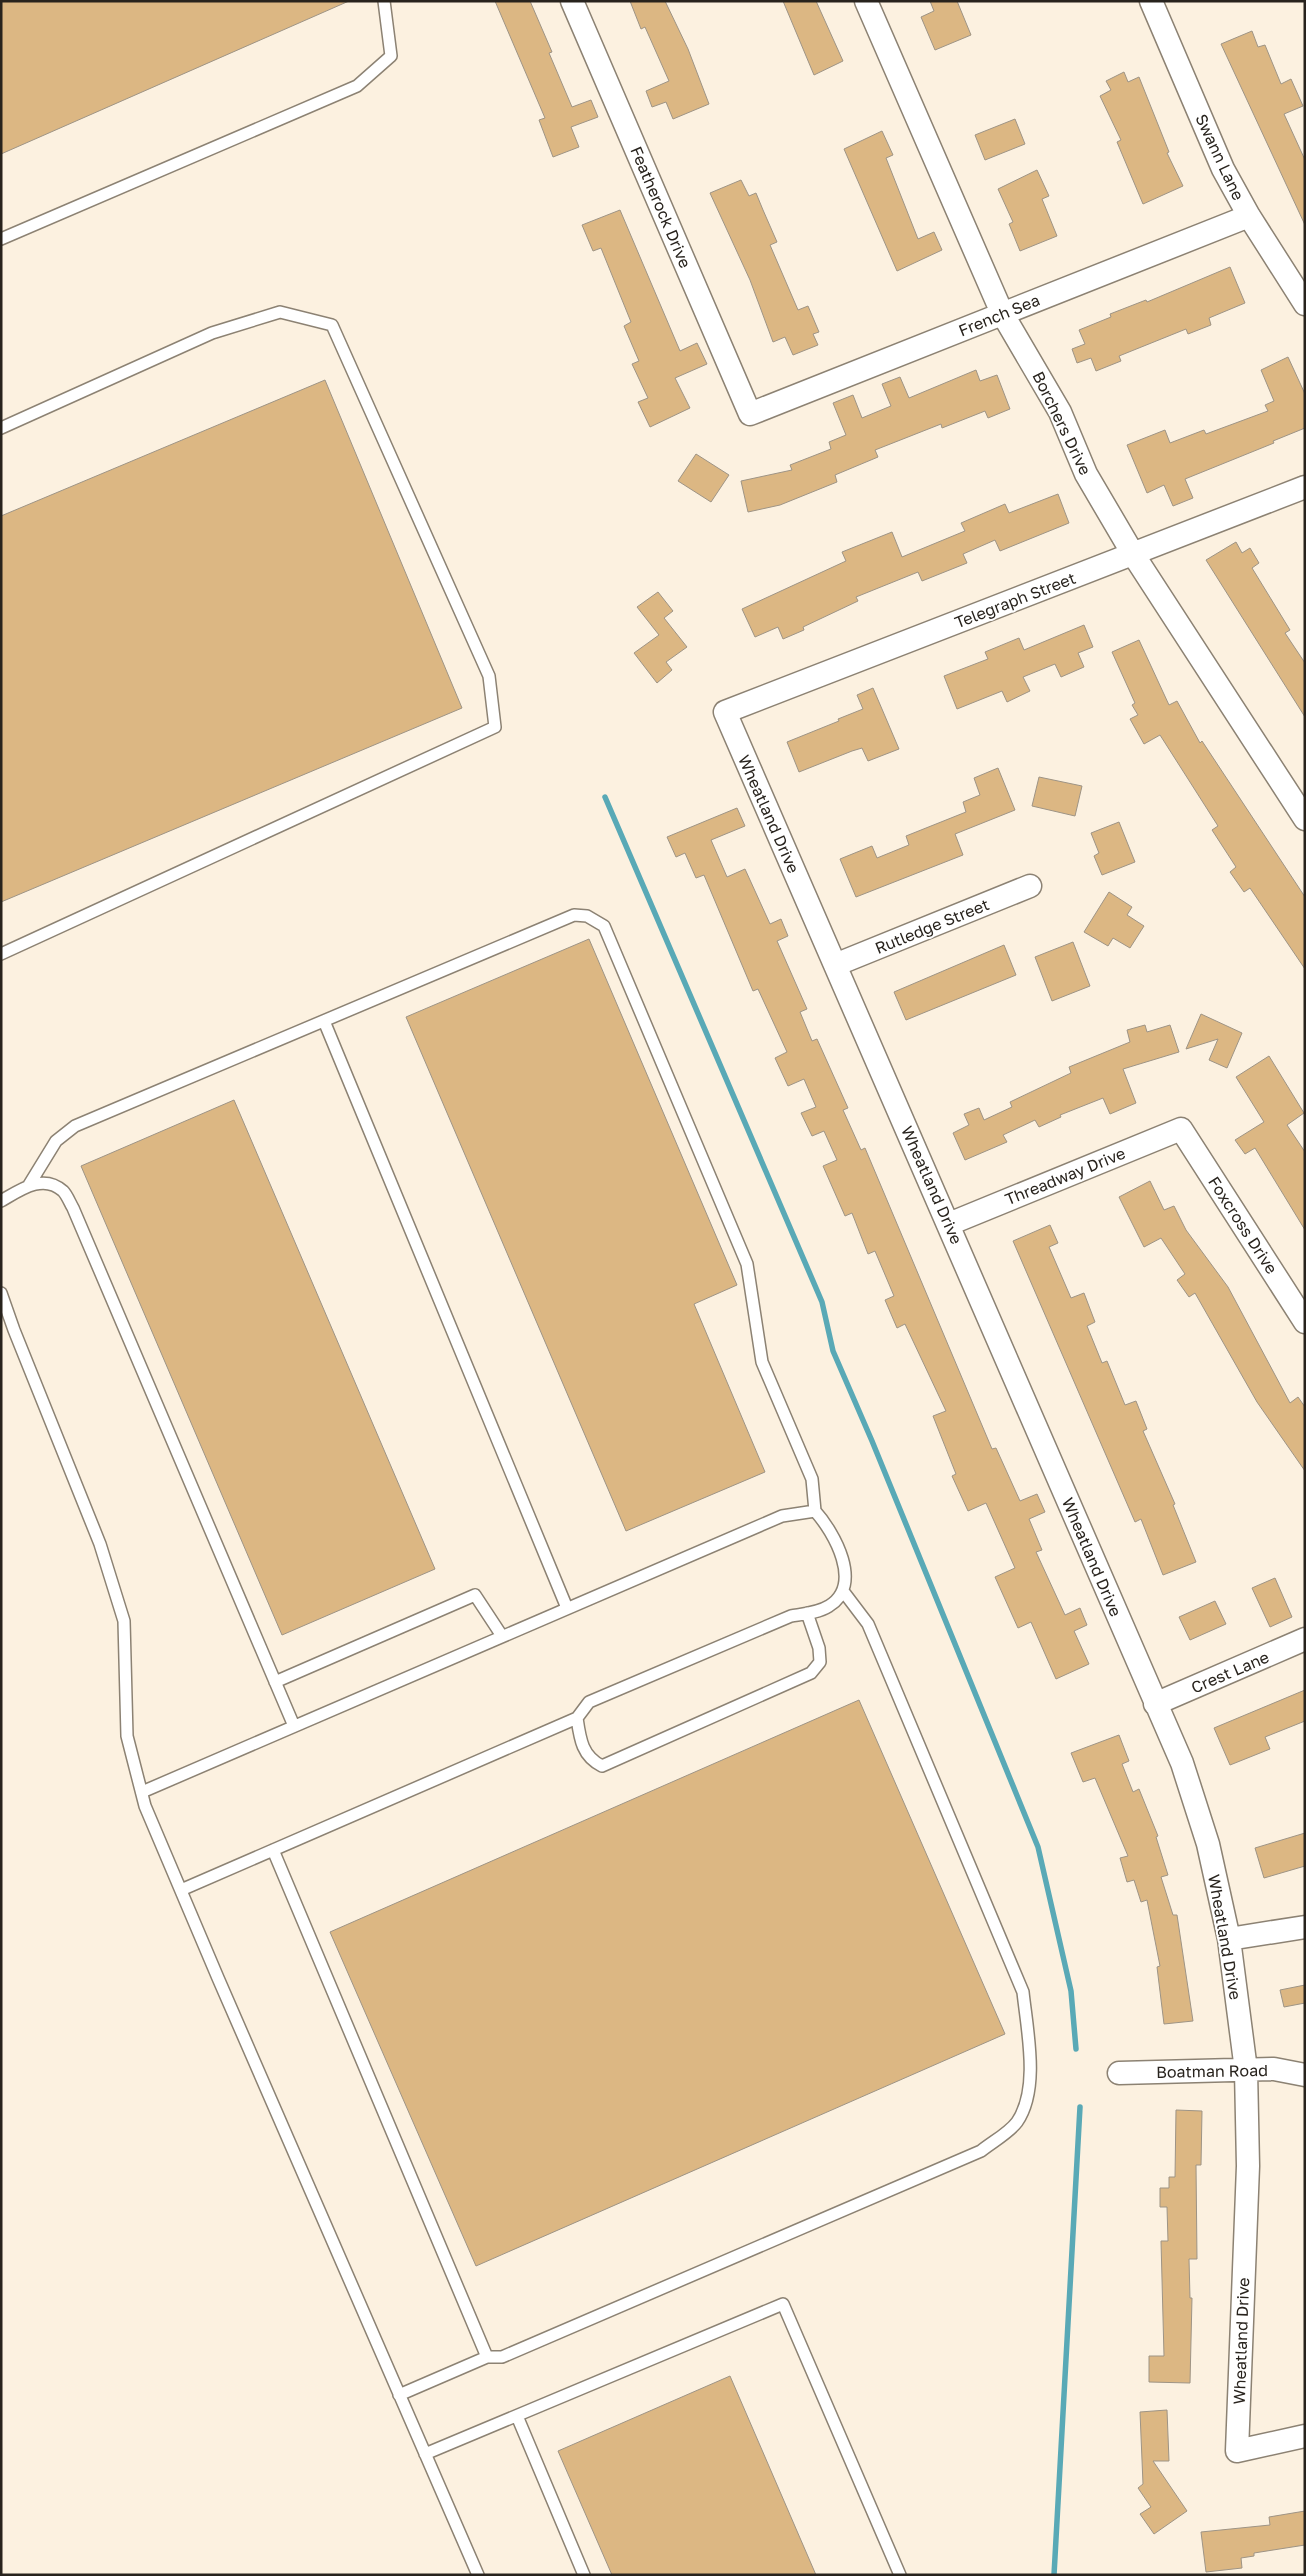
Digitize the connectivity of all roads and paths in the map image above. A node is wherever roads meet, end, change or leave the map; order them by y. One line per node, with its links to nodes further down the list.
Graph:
1 (384, 1): 6 (lane)
2 (572, 1): 9 (street, Featherock Drive)
3 (866, 1): 8 (street, Borchers Drive)
4 (1151, 1): 5 (street, Swann Lane)
5 (1248, 216): 7 (street, Swann Lane); 8 (street, French Sea)
6 (1, 239)
7 (1305, 304)
8 (1002, 313): 9 (street, French Sea); 12 (street, Borchers Drive)
9 (750, 414)
10 (1, 428): 16 (lane)
11 (1305, 487): 12 (street, Telegraph Street)
12 (1132, 554): 13 (street, Telegraph Street); 14 (street, Borchers Drive)
13 (725, 712): 17 (street, Wheatland Drive)
14 (1305, 820)
15 (1030, 886): 17 (street, Rutledge Street)
16 (1, 954)
17 (835, 965): 22 (street, Wheatland Drive)
18 (324, 1021): 20 (lane); 25 (lane); 27 (lane)
19 (1181, 1129): 22 (street, Threadway Drive); 24 (street, Foxcross Drive)
20 (29, 1185): 21 (lane); 31 (lane)
21 (1, 1201)
22 (949, 1224): 32 (street, Wheatland Drive)
23 (1, 1292): 35 (lane)
24 (1305, 1322)
25 (815, 1510): 26 (lane); 27 (lane)
26 (843, 1591): 28 (lane); 43 (lane)
27 (567, 1608): 29 (lane)
28 (807, 1613): 33 (lane); 33 (lane)
29 (502, 1636): 31 (lane); 34 (lane)
30 (1305, 1639): 32 (street, Crest Lane)
31 (275, 1682): 34 (lane)
32 (1155, 1704): 39 (street, Wheatland Drive)
33 (577, 1718): 36 (lane)
34 (294, 1726): 35 (lane)
35 (142, 1792): 37 (lane)
36 (273, 1850): 37 (lane); 43 (lane)
37 (181, 1890): 44 (lane)
38 (1305, 1927): 39 (street)
39 (1228, 1939): 40 (street, Wheatland Drive)
40 (1246, 2070): 41 (street, Boatman Road); 42 (street, Boatman Road); 46 (street, Wheatland Drive)
41 (1119, 2073)
42 (1305, 2075)
43 (487, 2358): 44 (lane)
44 (399, 2395): 47 (lane)
45 (517, 2416): 47 (lane); 49 (lane); 50 (lane)
46 (1305, 2436)
47 (425, 2454): 48 (lane)
48 (478, 2575)
49 (584, 2575)
50 (900, 2575)

